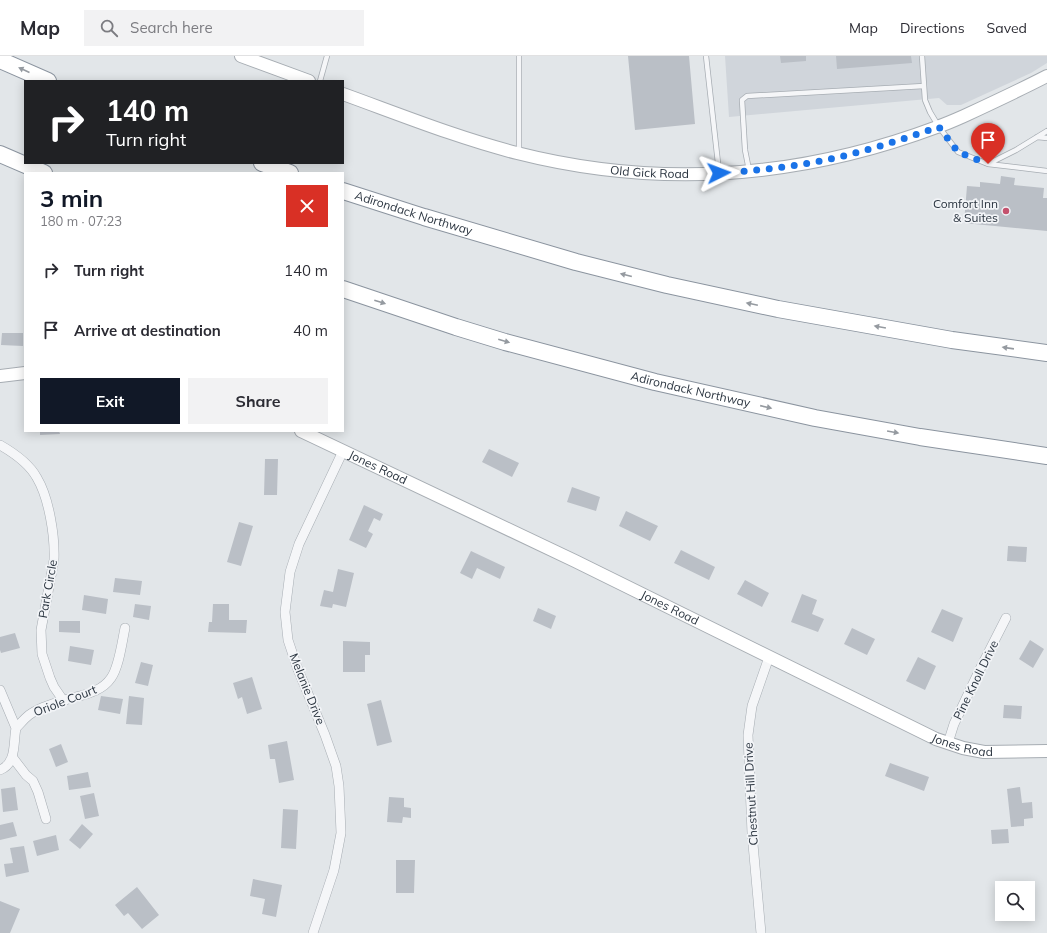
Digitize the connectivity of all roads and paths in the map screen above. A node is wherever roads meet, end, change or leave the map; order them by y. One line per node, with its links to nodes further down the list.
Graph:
1 (327, 56): 10 (lane)
2 (519, 56): 17 (lane)
3 (706, 56): 25 (lane)
4 (922, 56): 11 (lane)
5 (246, 57): 9 (street)
6 (0, 60): 8 (highway, one-way to 6)
7 (1047, 76): 13 (street, Old Gick Road)
8 (46, 80)
9 (306, 80)
10 (320, 80)
11 (924, 86): 13 (lane); 21 (lane)
12 (344, 94): 17 (street, Old Gick Road)
13 (939, 127): 20 (lane); 21 (street, Old Gick Road)
14 (1047, 131): 15 (lane)
15 (1037, 137): 16 (lane); 20 (lane)
16 (1047, 138)
17 (519, 153): 25 (street, Old Gick Road)
18 (0, 154): 23 (highway)
19 (265, 164): 24 (highway)
20 (988, 164): 22 (lane)
21 (749, 171): 25 (street, Old Gick Road)
22 (1047, 171)
23 (42, 172)
24 (287, 172)
25 (719, 173)
26 (344, 191): 28 (highway, Adirondack Northway, one-way to 26)
27 (344, 289): 34 (highway, Adirondack Northway, one-way to 34)
28 (1047, 353)
29 (24, 373): 30 (street)
30 (0, 376)
31 (303, 432): 33 (street, Jones Road)
32 (0, 445): 39 (street, Park Circle)
33 (342, 451): 37 (street, Jones Road); 46 (street, Melanie Drive)
34 (1047, 456)
35 (1006, 618): 41 (street, Pine Knoll Drive)
36 (124, 628): 39 (street, Oriole Court)
37 (769, 657): 41 (street, Jones Road); 47 (street, Chestnut Hill Drive)
38 (0, 690): 40 (street)
39 (63, 700): 40 (street, Oriole Court)
40 (16, 728): 43 (street)
41 (948, 743): 42 (street, Jones Road)
42 (1047, 751)
43 (13, 758): 44 (street); 45 (street)
44 (0, 770)
45 (46, 819)
46 (313, 933)
47 (761, 933)

